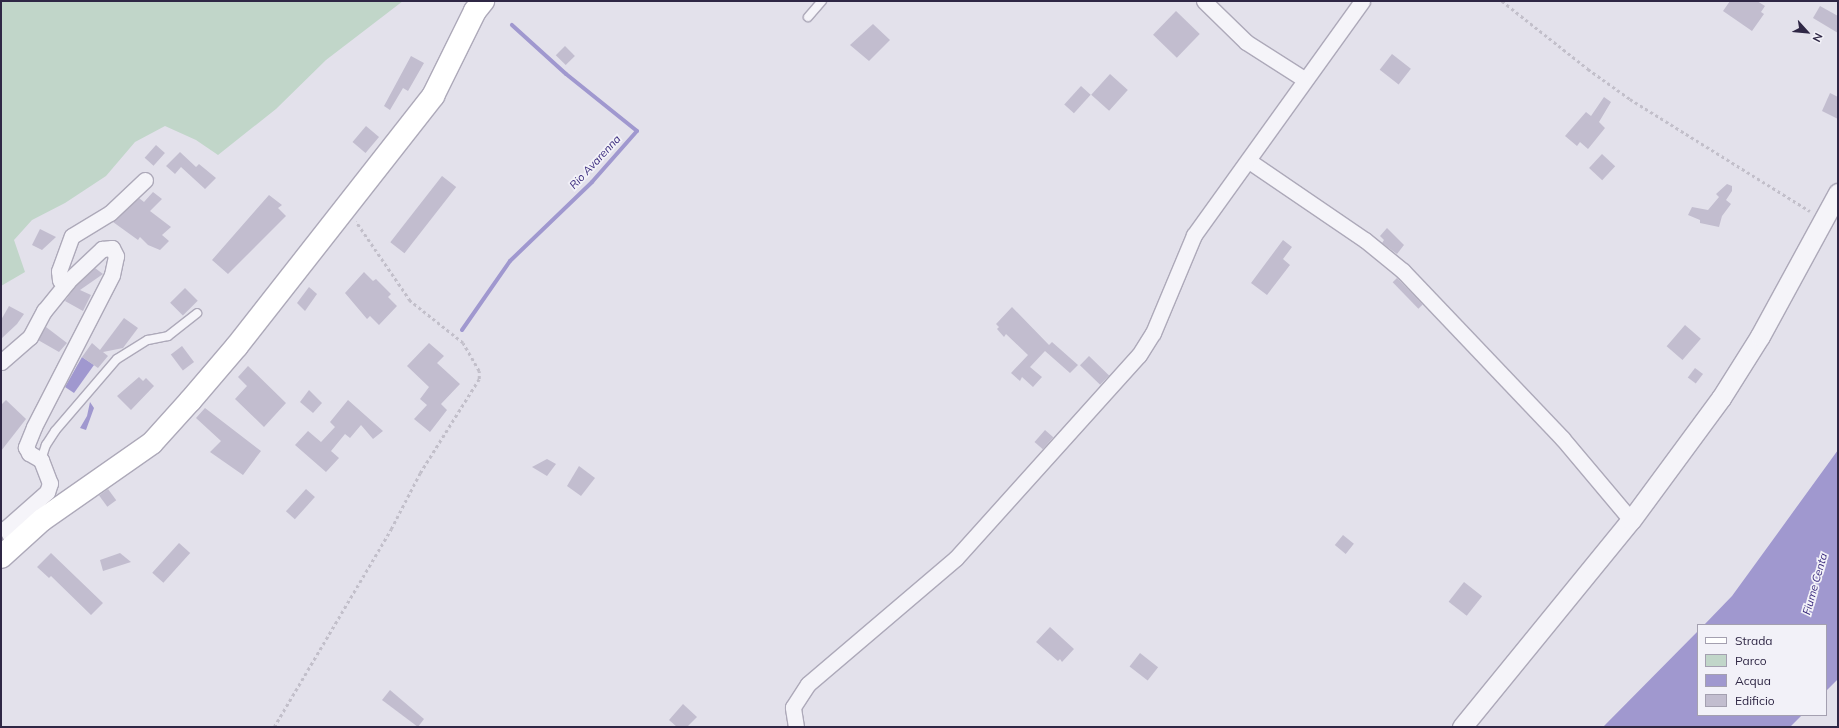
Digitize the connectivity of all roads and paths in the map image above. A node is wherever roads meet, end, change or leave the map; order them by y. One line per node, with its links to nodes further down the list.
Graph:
1 (483, 1): 11 (main road)
2 (822, 1): 6 (lane)
3 (1204, 1): 7 (street)
4 (1362, 1): 7 (street)
5 (1502, 1): 12 (path)
6 (808, 17)
7 (1304, 79): 8 (street)
8 (1249, 161): 17 (street); 20 (street)
9 (144, 180): 13 (street)
10 (1838, 193): 12 (street)
11 (346, 207): 18 (main road); 19 (path)
12 (1822, 218): 17 (street)
13 (68, 281): 15 (street); 16 (street)
14 (197, 313): 16 (lane)
15 (1, 362)
16 (41, 460): 18 (street)
17 (1631, 520): 21 (street)
18 (8, 550)
19 (274, 727)
20 (796, 727)
21 (1462, 727)

